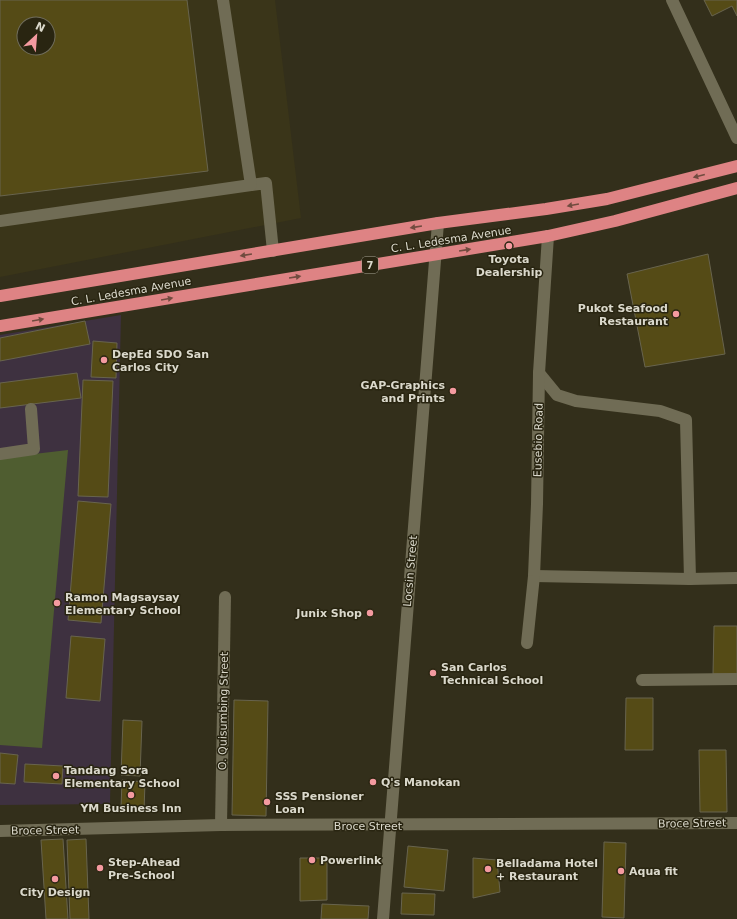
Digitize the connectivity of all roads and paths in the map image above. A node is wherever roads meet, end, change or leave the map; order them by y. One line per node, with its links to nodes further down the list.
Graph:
1 (223, 0): 5 (street)
2 (672, 0): 3 (street)
3 (737, 138)
4 (737, 166): 8 (highway, C. L. Ledesma Avenue, one-way to 8)
5 (252, 185): 7 (street); 10 (street)
6 (737, 188): 9 (highway, C. L. Ledesma Avenue / 7)
7 (0, 221)
8 (438, 223): 10 (highway, C. L. Ledesma Avenue, one-way to 10); 11 (street, Locsin Street)
9 (548, 236): 11 (highway, C. L. Ledesma Avenue / 7, one-way to 9); 14 (street, Eusebio Road)
10 (273, 251): 12 (highway, C. L. Ledesma Avenue, one-way to 12)
11 (436, 254): 13 (highway, C. L. Ledesma Avenue / 7, one-way to 11); 26 (street, Locsin Street)
12 (0, 296)
13 (0, 326)
14 (539, 373): 17 (street, Eusebio Road); 19 (street)
15 (31, 409): 16 (street)
16 (0, 454)
17 (534, 576): 19 (street); 21 (street, Eusebio Road)
18 (737, 578): 19 (street)
19 (690, 579)
20 (225, 597): 25 (street, O. Quisumbing Street)
21 (527, 643)
22 (737, 679): 23 (street)
23 (642, 680)
24 (737, 823): 26 (street, Broce Street)
25 (221, 825): 26 (street, Broce Street); 27 (street, Broce Street)
26 (390, 826): 28 (street, Locsin Street)
27 (0, 831)
28 (383, 919)

